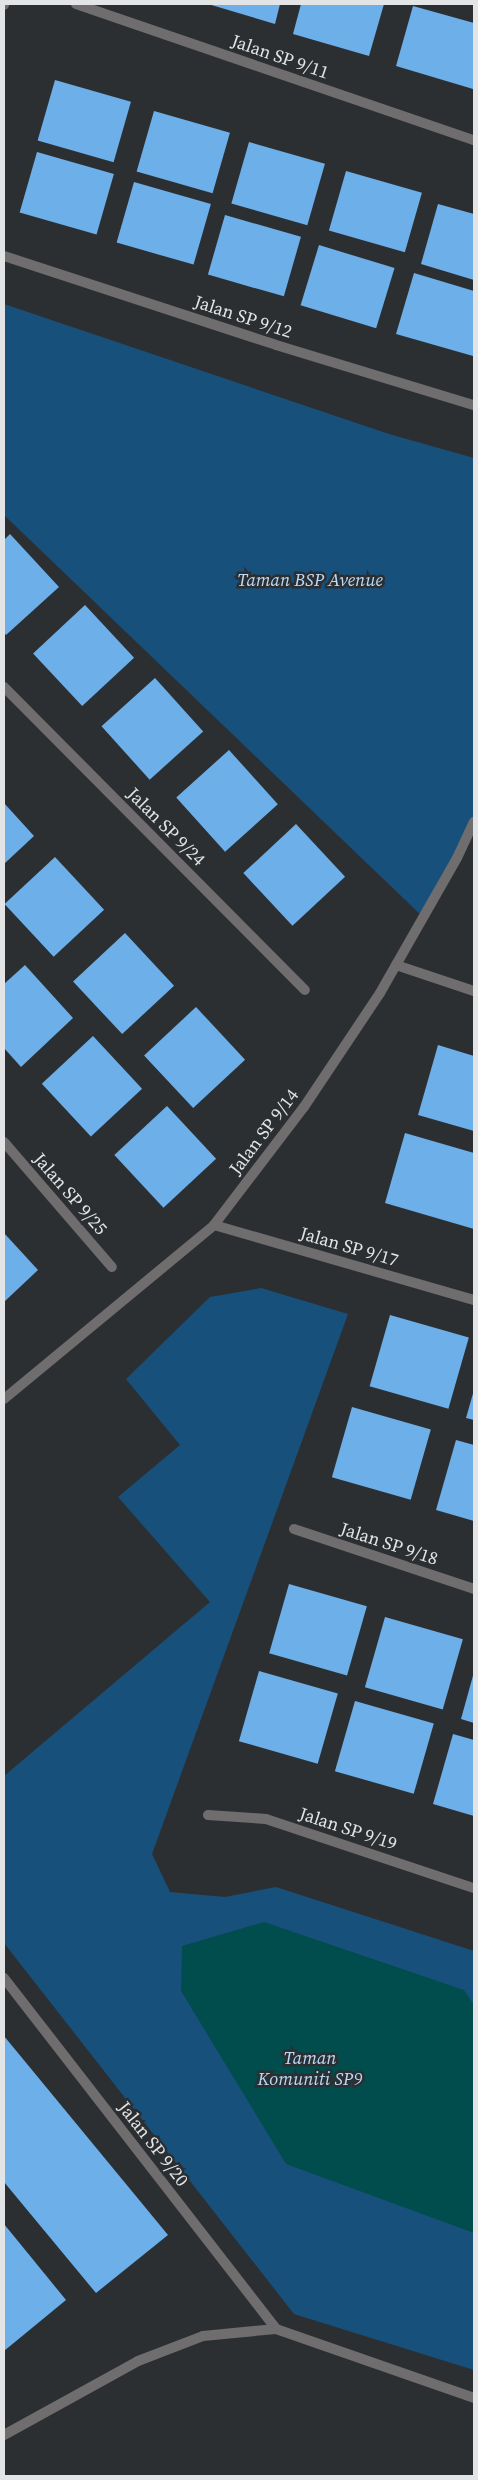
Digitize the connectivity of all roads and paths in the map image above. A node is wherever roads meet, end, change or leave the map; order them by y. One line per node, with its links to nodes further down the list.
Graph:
1 (76, 4): 2 (street, Jalan SP 9/11)
2 (474, 140)
3 (4, 256): 4 (street, Jalan SP 9/12)
4 (474, 405)
5 (4, 687): 8 (street, Jalan SP 9/24)
6 (474, 822): 7 (street, Jalan SP 9/14)
7 (396, 965): 9 (street); 11 (street, Jalan SP 9/14)
8 (305, 990)
9 (474, 991)
10 (4, 1142): 12 (street, Jalan SP 9/25)
11 (214, 1225): 13 (street, Jalan SP 9/17); 14 (street, Jalan SP 9/14)
12 (112, 1267)
13 (474, 1300)
14 (4, 1399)
15 (294, 1529): 16 (street, Jalan SP 9/18)
16 (474, 1589)
17 (208, 1815): 18 (street, Jalan SP 9/19)
18 (474, 1888)
19 (4, 1978): 20 (street, Jalan SP 9/20)
20 (276, 2329): 21 (street); 22 (street)
21 (474, 2398)
22 (4, 2436)

